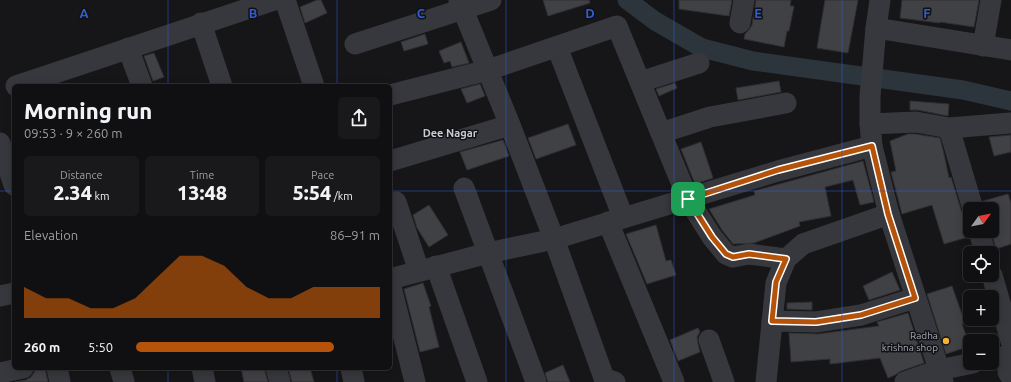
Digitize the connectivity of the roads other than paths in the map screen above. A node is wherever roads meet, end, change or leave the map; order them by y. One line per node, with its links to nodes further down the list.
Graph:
1 (274, 0): 9 (street)
2 (285, 0): 23 (street)
3 (491, 0): 7 (street)
4 (744, 0): 8 (street)
5 (880, 0): 10 (street)
6 (991, 0): 12 (street)
7 (461, 5): 11 (street); 17 (street)
8 (740, 23)
9 (201, 24): 14 (street); 22 (street)
10 (876, 28): 12 (street); 29 (street)
11 (355, 44)
12 (983, 46): 15 (street)
13 (557, 47): 17 (street); 19 (street); 42 (street)
14 (128, 48): 18 (street); 21 (street)
15 (1011, 50)
16 (699, 63): 19 (street)
17 (488, 70): 26 (street); 30 (street)
18 (60, 79): 20 (street)
19 (640, 82): 32 (street)
20 (28, 84)
21 (141, 84)
22 (221, 84)
23 (313, 84)
24 (12, 87): 25 (street)
25 (0, 92)
26 (392, 94)
27 (786, 104): 32 (street)
28 (1011, 123): 31 (street)
29 (870, 124): 31 (street); 34 (street)
30 (510, 125): 35 (street); 43 (street)
31 (949, 128): 40 (street)
32 (661, 133): 38 (street)
33 (0, 143): 36 (street)
34 (872, 146): 38 (street); 41 (street)
35 (392, 160)
36 (12, 179)
37 (464, 188): 44 (street)
38 (688, 199): 42 (street); 45 (street)
39 (396, 202): 46 (street)
40 (970, 202)
41 (888, 214): 45 (street); 52 (street)
42 (616, 220): 43 (street); 78 (street)
43 (554, 239): 44 (street); 77 (street)
44 (488, 253): 46 (street); 76 (street)
45 (786, 259): 53 (street)
46 (428, 269): 47 (street); 75 (street)
47 (392, 279)
48 (994, 282): 55 (street)
49 (392, 291): 74 (street)
50 (12, 293): 51 (street)
51 (0, 296)
52 (915, 298): 53 (street); 67 (street)
53 (772, 321): 80 (street)
54 (709, 340): 79 (street)
55 (1011, 341)
56 (1011, 355): 57 (street)
57 (999, 358)
58 (1011, 365): 68 (street)
59 (963, 367): 67 (street)
60 (14, 370): 66 (street)
61 (57, 370): 69 (street)
62 (121, 370): 70 (street)
63 (202, 370): 71 (street)
64 (277, 370): 72 (street)
65 (351, 370): 73 (street)
66 (0, 373)
67 (941, 376): 81 (street)
68 (1011, 377)
69 (60, 382)
70 (124, 382)
71 (205, 382)
72 (280, 382)
73 (354, 382)
74 (415, 382)
75 (477, 382)
76 (536, 382)
77 (615, 382)
78 (674, 382)
79 (724, 382)
80 (766, 382)
81 (905, 382)

